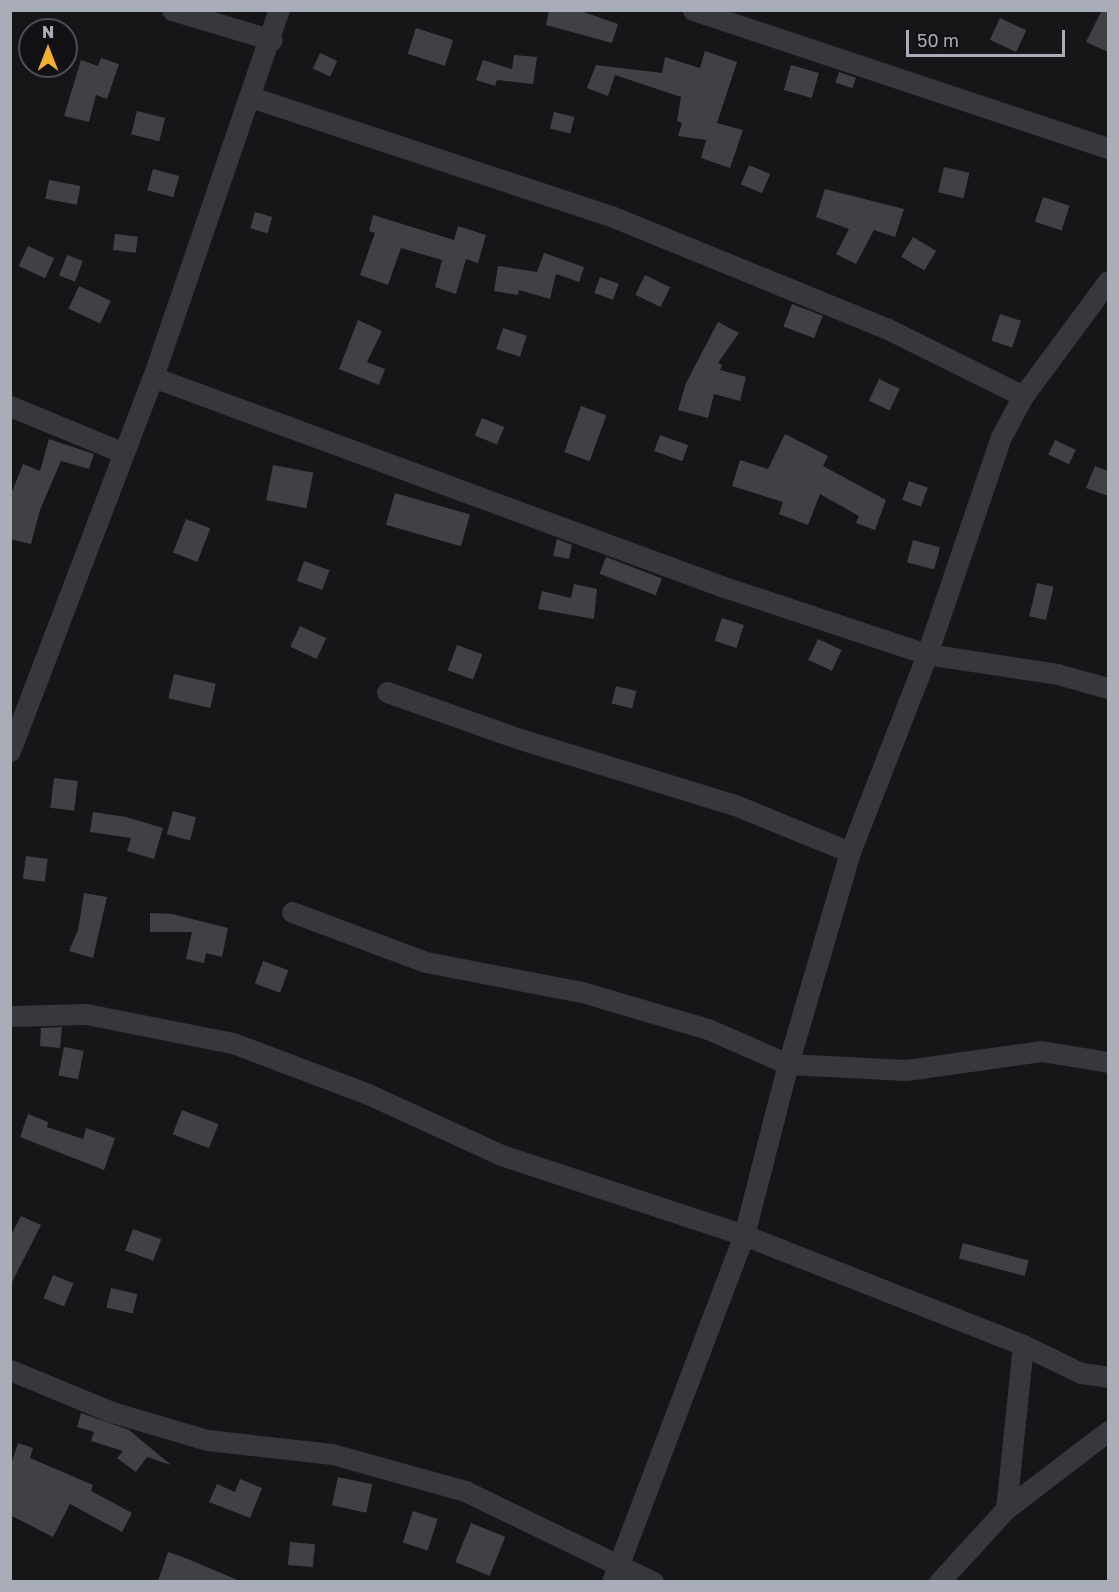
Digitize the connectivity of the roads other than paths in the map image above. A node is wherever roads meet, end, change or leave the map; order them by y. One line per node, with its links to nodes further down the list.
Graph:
1 (172, 10): 4 (street)
2 (279, 10): 4 (street)
3 (693, 10): 6 (street)
4 (272, 40): 5 (street)
5 (251, 98): 8 (street); 9 (street)
6 (1108, 148)
7 (1108, 281): 9 (street)
8 (153, 377): 11 (street); 12 (street)
9 (1023, 396): 12 (street)
10 (10, 406): 11 (street)
11 (124, 453): 15 (street)
12 (927, 654): 13 (street); 16 (street)
13 (1108, 688)
14 (387, 692): 16 (street)
15 (10, 751)
16 (850, 852): 20 (street)
17 (292, 912): 20 (street)
18 (10, 1016): 21 (street)
19 (1108, 1062): 20 (street)
20 (788, 1064): 21 (street)
21 (744, 1235): 22 (street); 27 (street)
22 (1023, 1345): 24 (street); 26 (street)
23 (10, 1370): 27 (street)
24 (1108, 1377)
25 (1108, 1431): 26 (street)
26 (1006, 1509): 29 (street)
27 (616, 1573): 28 (street)
28 (652, 1581)
29 (939, 1581)

